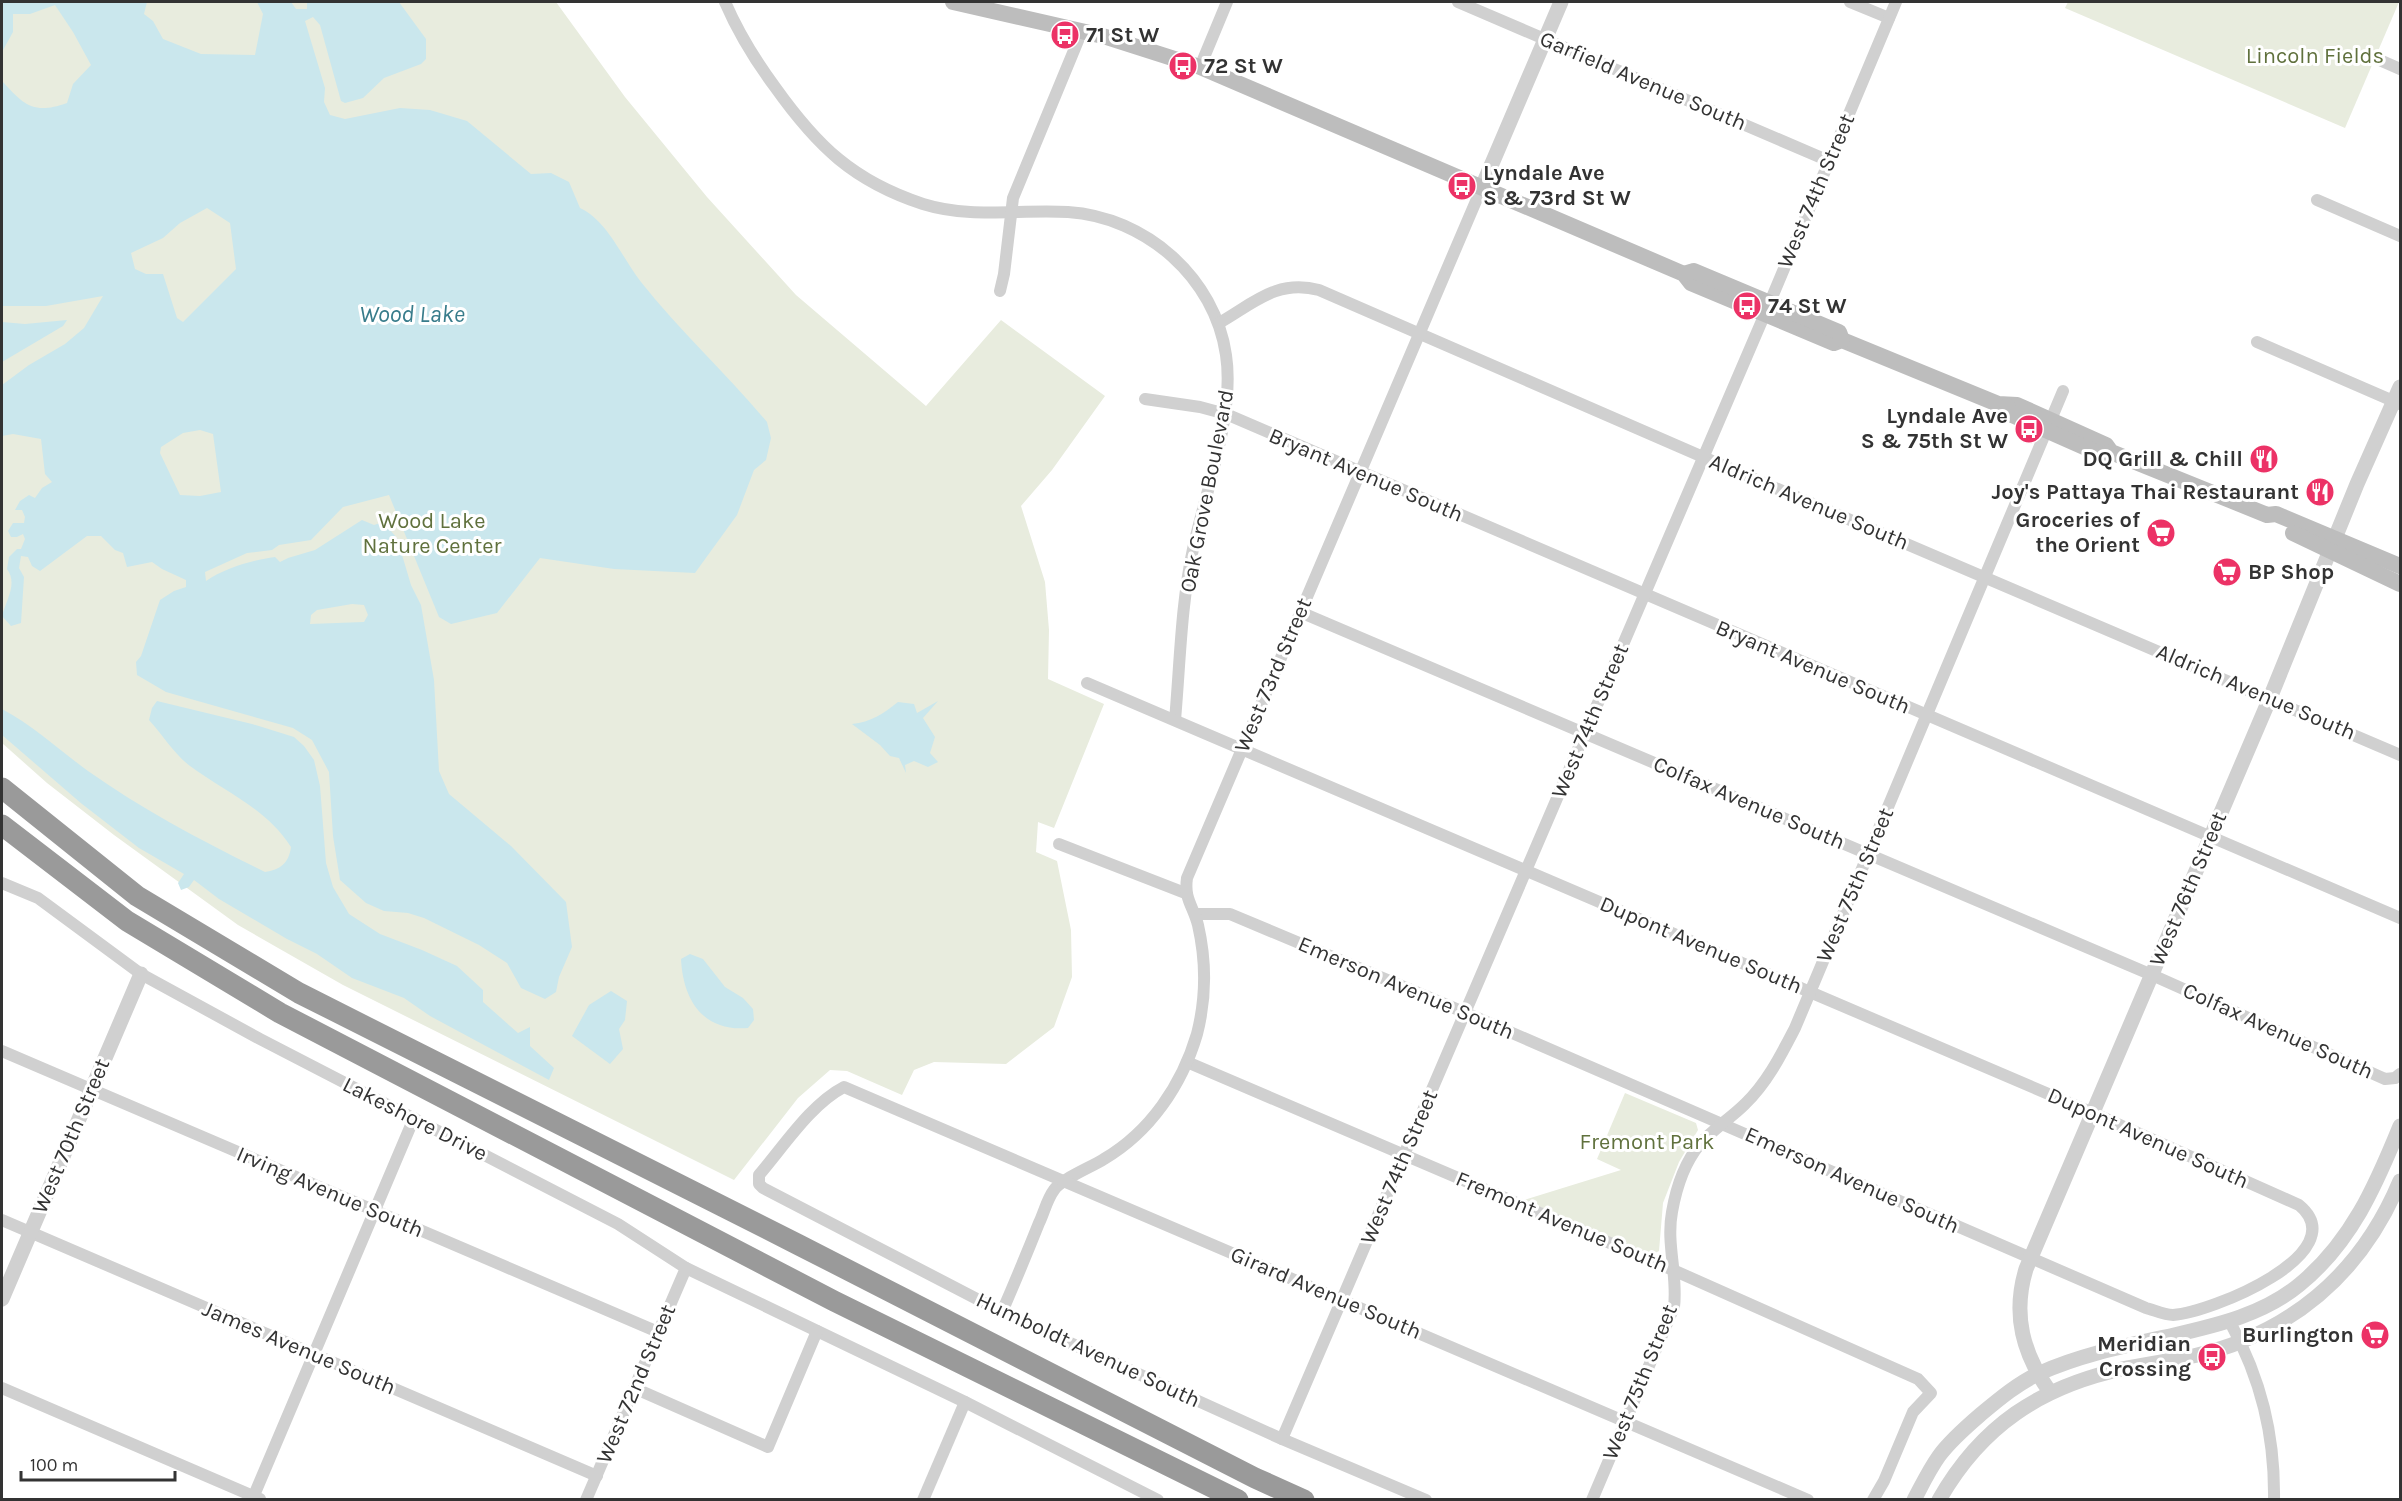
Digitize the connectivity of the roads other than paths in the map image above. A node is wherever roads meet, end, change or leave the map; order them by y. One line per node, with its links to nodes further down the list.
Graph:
1 (725, 2): 17 (street, Oak Grove Boulevard)
2 (953, 2): 9 (main road)
3 (1227, 2): 12 (street)
4 (1458, 2): 10 (street, Garfield Avenue South)
5 (1561, 2): 10 (street, West 73rd Street)
6 (1850, 2): 8 (street)
7 (1896, 2): 8 (street, West 74th Street)
8 (1889, 18): 14 (street, West 74th Street)
9 (1082, 31): 12 (main road); 17 (street)
10 (1545, 39): 14 (street, Garfield Avenue South); 15 (street, West 73rd Street)
11 (2375, 58): 13 (street)
12 (1200, 67): 15 (main road)
13 (2400, 69)
14 (1829, 161): 20 (street, West 74th Street)
15 (1482, 187): 20 (main road); 22 (street, West 73rd Street)
16 (2318, 200): 18 (street)
17 (1012, 213): 19 (street); 21 (street, Oak Grove Boulevard)
18 (2400, 236)
19 (1000, 291)
20 (1767, 308): 28 (main road); 29 (street, West 74th Street)
21 (1219, 323): 22 (street, Aldrich Avenue South); 27 (street, Oak Grove Boulevard)
22 (1419, 334): 29 (street, Aldrich Avenue South); 30 (street, West 73rd Street)
23 (2257, 342): 25 (street)
24 (2063, 391): 28 (street, West 75th Street)
25 (2398, 397): 31 (street, West 76th Street)
26 (1145, 399): 27 (street, Bryant Avenue South)
27 (1226, 414): 30 (street, Bryant Avenue South); 40 (street, Oak Grove Boulevard)
28 (2049, 425): 31 (main road); 33 (street, West 75th Street)
29 (1703, 457): 33 (street, Aldrich Avenue South); 35 (street, West 74th Street)
30 (1360, 472): 35 (street, Bryant Avenue South); 36 (street, West 73rd Street)
31 (2334, 544): 32 (main road); 34 (main road); 38 (street, West 76th Street)
32 (2400, 566)
33 (1985, 577): 38 (street, Aldrich Avenue South); 39 (street, West 75th Street)
34 (2400, 584)
35 (1644, 595): 39 (street, Bryant Avenue South); 41 (street, West 74th Street)
36 (1300, 612): 41 (street, Colfax Avenue South); 42 (street, West 73rd Street)
37 (1087, 683): 40 (street, Dupont Avenue South)
38 (2270, 698): 43 (street, Aldrich Avenue South); 46 (street, West 76th Street)
39 (1927, 715): 46 (street, Bryant Avenue South); 48 (street, West 75th Street)
40 (1175, 720): 42 (street, Dupont Avenue South)
41 (1585, 733): 48 (street, Colfax Avenue South); 49 (street, West 74th Street)
42 (1242, 749): 49 (street, Dupont Avenue South); 51 (street, West 73rd Street)
43 (2400, 755)
44 (2, 788): 98 (highway)
45 (2, 825): 97 (highway)
46 (2211, 836): 53 (street, Bryant Avenue South); 55 (street, West 76th Street)
47 (1059, 844): 51 (street)
48 (1868, 854): 55 (street, Colfax Avenue South); 56 (street, West 75th Street)
49 (1526, 870): 56 (street, Dupont Avenue South); 57 (street, West 74th Street)
50 (2, 883): 54 (street)
51 (1185, 893): 52 (street)
52 (1195, 914): 57 (street, Emerson Avenue South); 59 (street)
53 (2400, 918)
54 (141, 974): 61 (street, West 70th Street); 63 (street, Lakeshore Drive)
55 (2152, 975): 60 (street, Colfax Avenue South); 62 (street, West 76th Street)
56 (1810, 992): 62 (street, Dupont Avenue South); 64 (street, West 75th Street)
57 (1466, 1012): 64 (street, Emerson Avenue South); 66 (street, West 74th Street)
58 (2, 1051): 61 (street, Irving Avenue South)
59 (1187, 1062): 66 (street, Fremont Avenue South); 67 (street)
60 (2398, 1076)
61 (92, 1089): 70 (street, Irving Avenue South); 73 (street, West 70th Street)
62 (2093, 1113): 71 (street, Dupont Avenue South); 74 (street, West 76th Street)
63 (414, 1118): 70 (street); 75 (street, Lakeshore Drive)
64 (1723, 1123): 74 (street, Emerson Avenue South); 76 (street, West 75th Street)
65 (2400, 1126): 80 (street)
66 (1405, 1155): 76 (street, Fremont Avenue South); 78 (street, West 74th Street)
67 (1066, 1181): 69 (street, Girard Avenue South); 78 (street, Girard Avenue South); 79 (street)
68 (2400, 1181): 83 (street)
69 (759, 1184): 79 (street, Humboldt Avenue South)
70 (374, 1211): 82 (street, Irving Avenue South); 84 (street)
71 (2311, 1217): 74 (street, Emerson Avenue South)
72 (2, 1220): 73 (street, James Avenue South)
73 (30, 1232): 77 (street, West 70th Street); 84 (street, James Avenue South)
74 (2031, 1258): 85 (street, West 76th Street)
75 (686, 1268): 81 (street); 82 (street, West 72nd Street)
76 (1673, 1270): 90 (street, West 75th Street); 102 (street, Fremont Avenue South)
77 (2, 1299)
78 (1341, 1300): 90 (street, Girard Avenue South); 91 (street, West 74th Street)
79 (1002, 1312): 91 (street, Humboldt Avenue South)
80 (2230, 1322): 83 (street); 85 (street)
81 (817, 1331): 87 (street); 89 (street)
82 (658, 1332): 87 (street, West 72nd Street)
83 (2240, 1342): 88 (street); 105 (street)
84 (312, 1354): 92 (street, James Avenue South); 93 (street)
85 (2037, 1374): 88 (street, West 76th Street); 103 (street)
86 (2, 1388): 93 (street)
87 (634, 1388): 92 (street, West 72nd Street)
88 (2050, 1392): 104 (street)
89 (965, 1402): 95 (street); 96 (street)
90 (1624, 1421): 100 (street, West 75th Street); 101 (street, Girard Avenue South)
91 (1282, 1439): 99 (street, Humboldt Avenue South)
92 (597, 1476): 94 (street, West 72nd Street)
93 (256, 1498)
94 (586, 1500)
95 (923, 1500)
96 (1158, 1500)
97 (1238, 1500)
98 (1304, 1500)
99 (1426, 1500)
100 (1592, 1500)
101 (1808, 1500)
102 (1873, 1500)
103 (1914, 1500)
104 (1939, 1500)
105 (2274, 1500)

